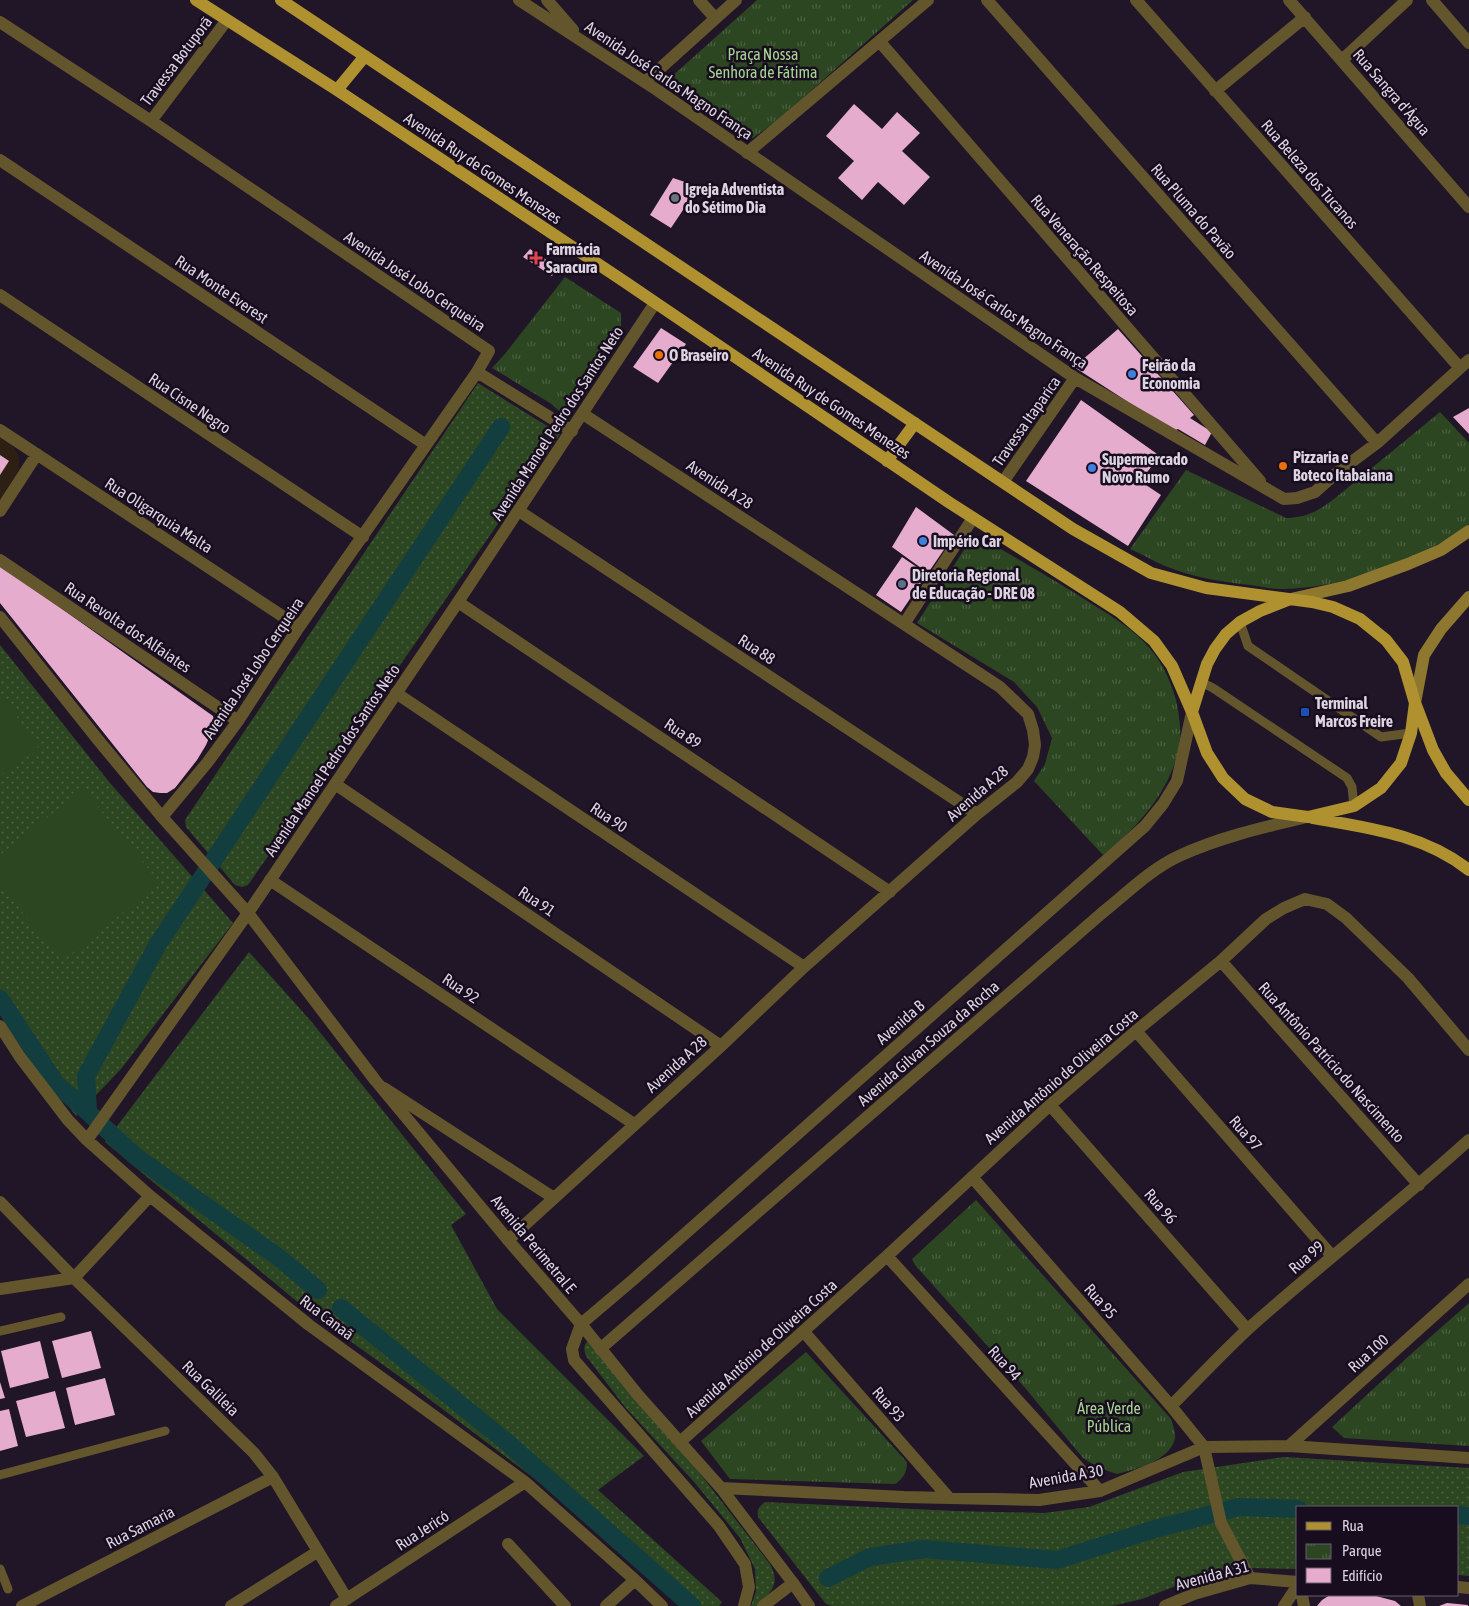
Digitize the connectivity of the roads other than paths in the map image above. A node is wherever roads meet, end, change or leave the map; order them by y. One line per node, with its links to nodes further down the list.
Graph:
1 (196, 0): 15 (main road, Avenida Ruy de Gomes Menezes)
2 (281, 0): 20 (main road, Avenida Ruy de Gomes Menezes)
3 (519, 0): 17 (street, Avenida José Carlos Magno França)
4 (547, 0): 17 (street)
5 (699, 0): 14 (street)
6 (736, 0): 14 (street)
7 (928, 0): 18 (street)
8 (987, 0): 38 (street, Rua Pluma do Pavão)
9 (1136, 0): 24 (street, Rua Beleza dos Tucanos)
10 (1289, 0): 13 (street, Rua Sangra d'Água)
11 (1407, 0): 21 (street)
12 (1432, 0): 19 (street)
13 (1305, 17): 21 (street, Rua Sangra d'Água); 24 (street)
14 (715, 18): 22 (street)
15 (227, 20): 23 (main road, Avenida Ruy de Gomes Menezes); 25 (street, Travessa Botuporã)
16 (0, 22): 25 (street, Avenida José Lobo Cerqueira)
17 (582, 41): 22 (street, Avenida José Carlos Magno França)
18 (880, 42): 26 (street); 43 (street, Rua Veneração Respeitosa)
19 (1469, 42)
20 (365, 56): 23 (main road); 35 (main road, Avenida Ruy de Gomes Menezes)
21 (1342, 60): 28 (street, Rua Sangra d'Água)
22 (644, 82): 26 (street, Avenida José Carlos Magno França)
23 (337, 90): 30 (main road, Avenida Ruy de Gomes Menezes)
24 (1215, 91): 31 (street, Rua Beleza dos Tucanos)
25 (150, 121): 32 (street, Avenida José Lobo Cerqueira)
26 (747, 153): 33 (street, Avenida José Carlos Magno França)
27 (0, 160): 39 (street, Rua Monte Everest)
28 (1469, 206)
29 (0, 295): 48 (street, Rua Cisne Negro)
30 (655, 302): 34 (street, Avenida Manoel Pedro dos Santos Neto); 41 (main road, Avenida Ruy de Gomes Menezes)
31 (1464, 364): 38 (street, Avenida José Carlos Magno França)
32 (477, 372): 37 (street); 39 (street, Avenida José Lobo Cerqueira)
33 (1075, 378): 42 (street, Travessa Itaparica); 43 (street, Avenida José Carlos Magno França)
34 (583, 414): 37 (street, Avenida Manoel Pedro dos Santos Neto); 55 (street, Avenida A 28)
35 (915, 423): 41 (main road); 42 (main road, Avenida Ruy de Gomes Menezes)
36 (0, 430): 40 (street, Rua Oligarquia Malta)
37 (572, 431): 45 (street, Avenida Manoel Pedro dos Santos Neto)
38 (1377, 443): 43 (street, Avenida José Carlos Magno França)
39 (426, 445): 48 (street, Avenida José Lobo Cerqueira)
40 (37, 454): 44 (street); 56 (street, Rua Oligarquia Malta)
41 (888, 461): 46 (main road, Avenida Ruy de Gomes Menezes)
42 (1003, 482): 51 (main road, Avenida Ruy de Gomes Menezes)
43 (1266, 489)
44 (0, 511)
45 (519, 511): 52 (street, Avenida Manoel Pedro dos Santos Neto); 66 (street, Rua 88)
46 (973, 518): 55 (street); 60 (main road, Avenida Ruy de Gomes Menezes)
47 (1469, 531): 51 (main road)
48 (363, 537): 56 (street, Avenida José Lobo Cerqueira)
49 (0, 560): 61 (street, Rua Revolta dos Alfaiates)
50 (1469, 597): 59 (main road)
51 (1288, 600): 54 (main road); 59 (main road, Avenida Ruy de Gomes Menezes)
52 (458, 602): 58 (street, Avenida Manoel Pedro dos Santos Neto); 71 (street, Rua 89)
53 (0, 617): 67 (street)
54 (1240, 622): 57 (main road); 62 (lane)
55 (904, 624): 66 (street, Avenida A 28)
56 (300, 627): 61 (street, Avenida José Lobo Cerqueira)
57 (1201, 682): 60 (main road); 65 (lane)
58 (396, 693): 63 (street, Avenida Manoel Pedro dos Santos Neto); 74 (street, Rua 90)
59 (1415, 703): 62 (main road); 64 (main road, Avenida Ruy de Gomes Menezes)
60 (1192, 712): 68 (main road, Avenida Ruy de Gomes Menezes); 96 (street, Avenida B)
61 (238, 721): 67 (street, Avenida José Lobo Cerqueira)
62 (1412, 733): 65 (main road)
63 (335, 784): 70 (street, Avenida Manoel Pedro dos Santos Neto); 77 (street, Rua 91)
64 (1469, 800)
65 (1354, 806): 68 (main road)
66 (977, 814): 71 (street, Avenida A 28)
67 (162, 817): 72 (street)
68 (1308, 817): 69 (main road, Avenida Ruy de Gomes Menezes); 100 (street, Avenida Gilvan Souza da Rocha)
69 (1469, 870)
70 (270, 880): 72 (street, Avenida Manoel Pedro dos Santos Neto); 81 (street, Rua 92)
71 (890, 892): 74 (street, Avenida A 28)
72 (248, 913): 79 (street, Avenida Perimetral E); 82 (street, Avenida Manoel Pedro dos Santos Neto)
73 (1221, 961): 76 (street, Avenida Antônio de Oliveira Costa); 78 (street, Avenida Antônio de Oliveira Costa); 85 (street, Rua Antônio Patrício do Nascimento)
74 (804, 967): 77 (street, Avenida A 28)
75 (0, 1026): 82 (street, Rua Canaã)
76 (1136, 1031): 80 (street, Avenida Antônio de Oliveira Costa); 91 (street, Rua 97)
77 (721, 1046): 81 (street, Avenida A 28)
78 (1469, 1050)
79 (381, 1086): 87 (street); 89 (street, Avenida Perimetral E)
80 (1050, 1105): 84 (street, Avenida Antônio de Oliveira Costa); 97 (street, Rua 96)
81 (634, 1124): 87 (street, Avenida A 28)
82 (90, 1135): 86 (street, Rua Canaã)
83 (1469, 1140): 85 (street, Rua 99)
84 (972, 1177): 90 (street, Avenida Antônio de Oliveira Costa); 101 (street, Rua 95)
85 (1419, 1185): 91 (street, Rua 99)
86 (150, 1196): 92 (street); 109 (street, Rua Canaã)
87 (554, 1198): 89 (street, Avenida A 28)
88 (0, 1202): 92 (street, Rua Galileia)
89 (508, 1240): 96 (street, Avenida Perimetral E)
90 (887, 1256): 99 (street, Avenida Antônio de Oliveira Costa); 111 (street, Rua 94)
91 (1332, 1256): 97 (street, Rua 99)
92 (74, 1278): 94 (street); 108 (street, Rua Galileia)
93 (1469, 1284): 104 (street, Rua 100)
94 (0, 1289)
95 (61, 1316): 98 (lane)
96 (581, 1324): 100 (street, Avenida Perimetral E); 128 (street)
97 (1248, 1329): 101 (street, Rua 99)
98 (0, 1330)
99 (804, 1332): 103 (street, Avenida Antônio de Oliveira Costa); 112 (street, Rua 93)
100 (600, 1349): 103 (street)
101 (1171, 1406): 105 (street, Rua 95)
102 (165, 1431): 107 (lane)
103 (680, 1442): 110 (street)
104 (1289, 1446): 105 (street, Avenida A 30); 106 (street, Avenida A 30)
105 (1204, 1447): 111 (street, Avenida A 30); 116 (street)
106 (1469, 1458)
107 (0, 1475)
108 (273, 1477): 114 (street, Rua Galileia); 123 (street, Rua Samaria)
109 (525, 1482): 117 (street, Rua Canaã); 122 (street, Rua Jericó)
110 (721, 1488): 112 (street, Avenida A 30); 118 (street)
111 (1100, 1491): 112 (street, Avenida A 30)
112 (950, 1498)
113 (508, 1544): 125 (street)
114 (317, 1552): 122 (street, Rua Galileia); 124 (street)
115 (0, 1569): 121 (lane)
116 (1250, 1578): 119 (street, Avenida A 31); 131 (street, Avenida A 31)
117 (635, 1580): 126 (street); 127 (street, Rua Canaã)
118 (793, 1583): 129 (street); 130 (street)
119 (1296, 1584)
120 (1296, 1587): 132 (street)
121 (8, 1589)
122 (341, 1603)
123 (22, 1606)
124 (232, 1606)
125 (565, 1606)
126 (606, 1606)
127 (662, 1606)
128 (744, 1606)
129 (763, 1606)
130 (810, 1606)
131 (1165, 1606)
132 (1284, 1606)

